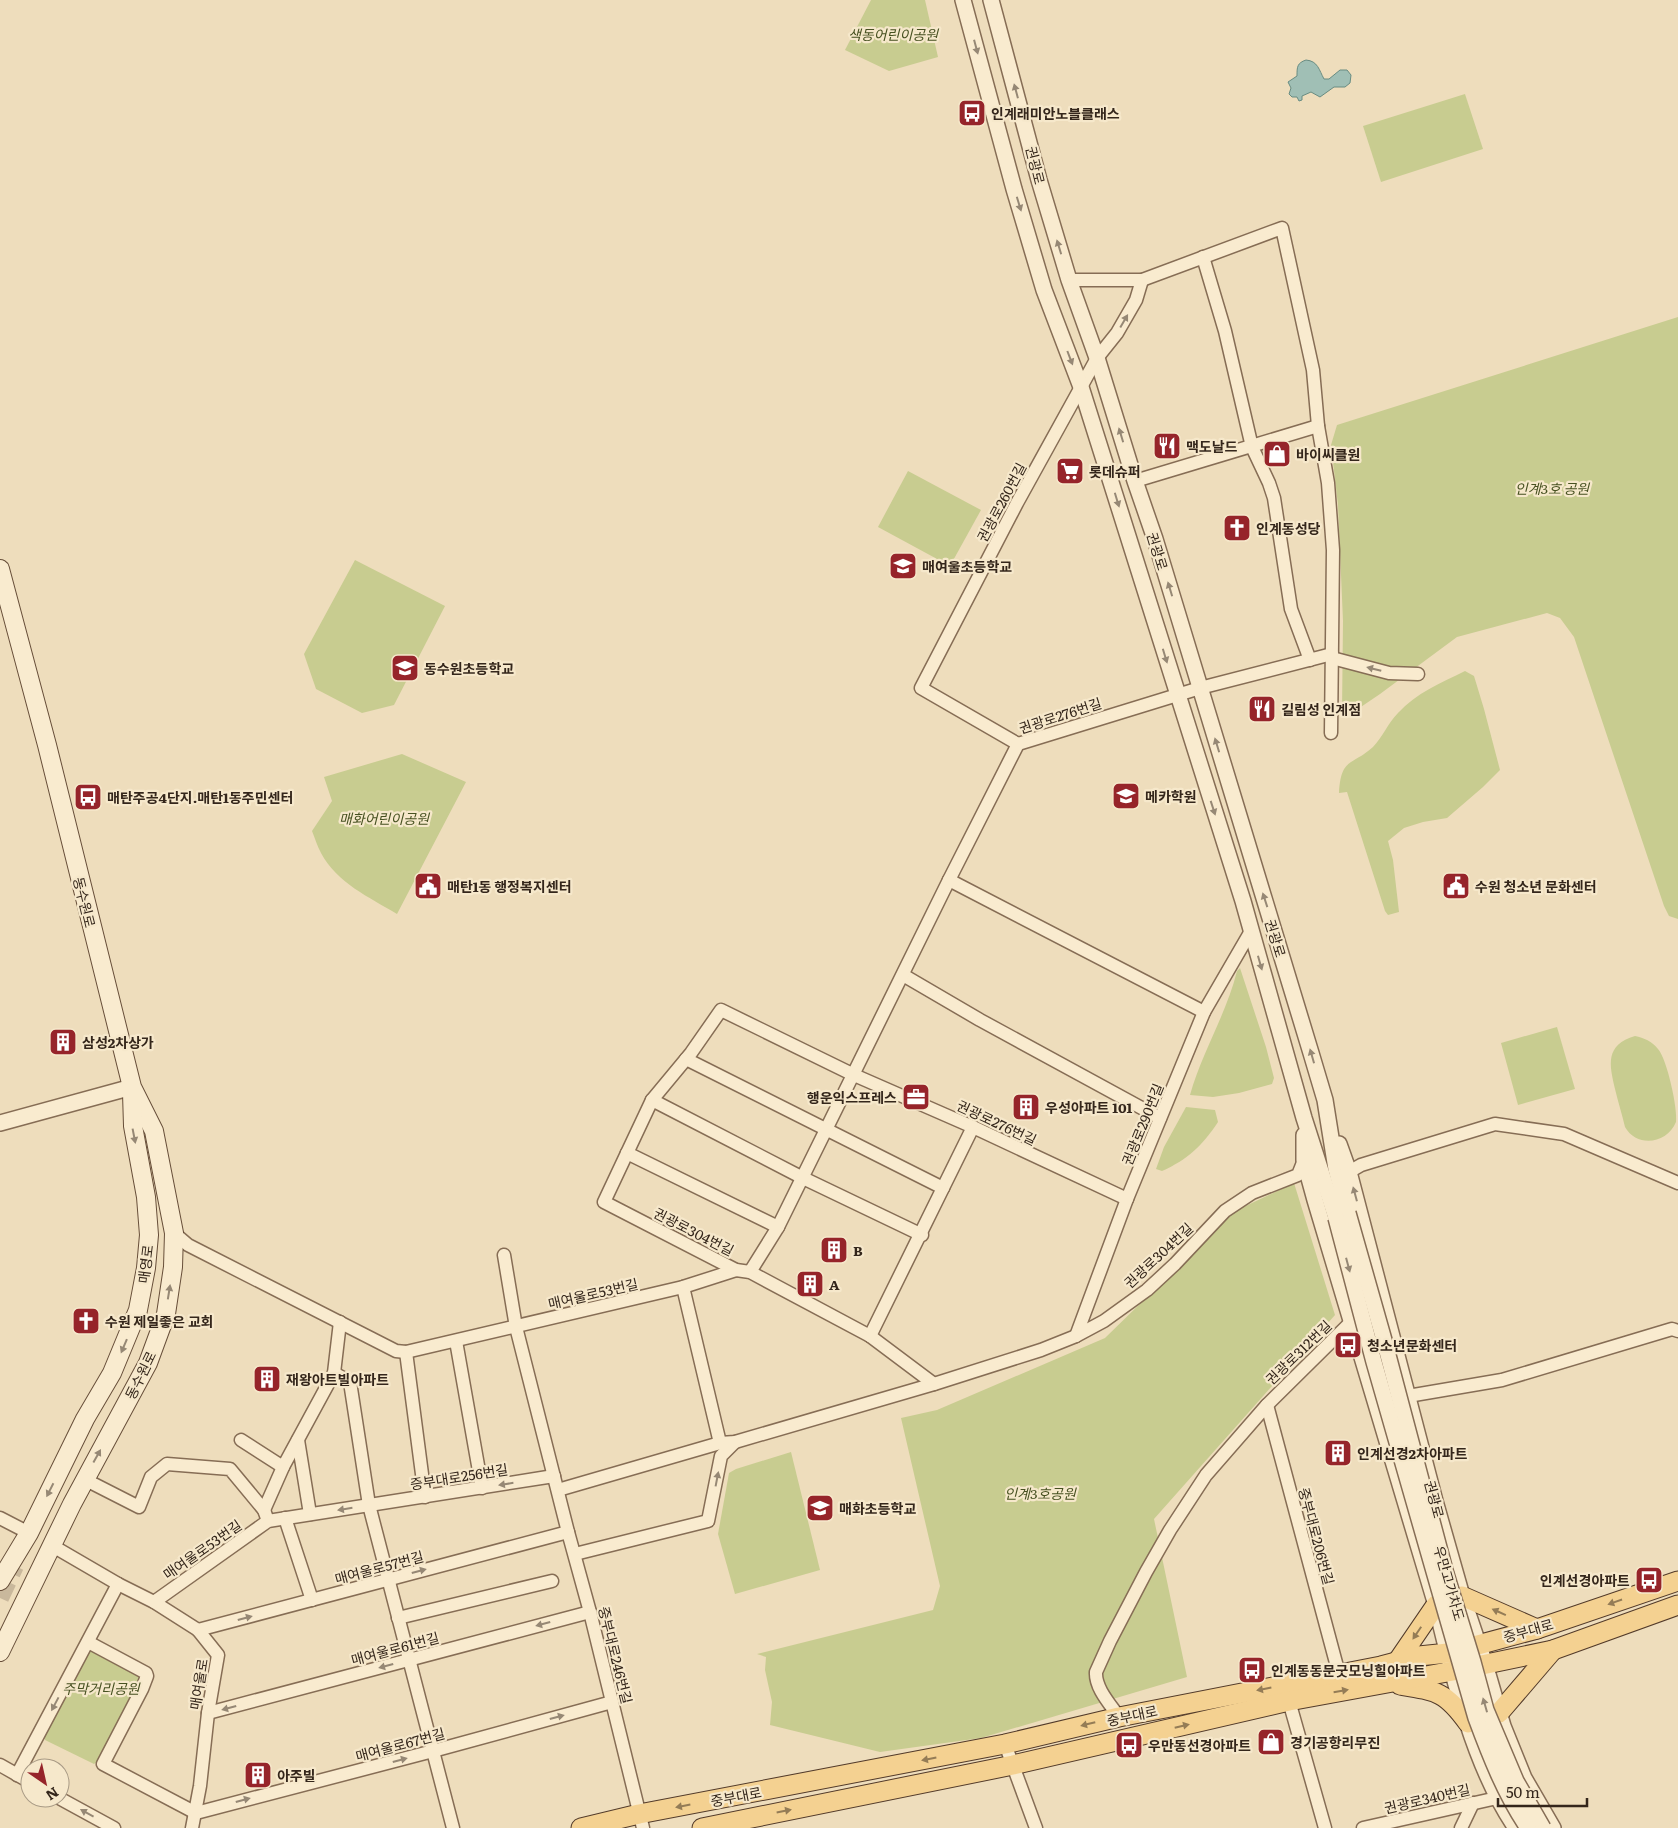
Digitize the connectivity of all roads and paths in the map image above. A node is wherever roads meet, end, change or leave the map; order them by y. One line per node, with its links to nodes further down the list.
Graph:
1 (963, 0): 7 (street, 권광로, one-way to 7)
2 (991, 0): 4 (street, 권광로, one-way to 2)
3 (1203, 257): 5 (street); 8 (street); 9 (street)
4 (1069, 280): 5 (street); 6 (street, 권광로)
5 (1142, 280): 6 (street, 권광로260번길, one-way to 5)
6 (1097, 358): 7 (street, 권광로260번길); 10 (street, 권광로, one-way to 6)
7 (1081, 387): 16 (street, 권광로, one-way to 16); 18 (street, 권광로260번길)
8 (1318, 426): 9 (street); 12 (street)
9 (1252, 447): 10 (street); 13 (street)
10 (1135, 481): 15 (street, 권광로, one-way to 10)
11 (0, 569): 25 (main road, 동수원로)
12 (1332, 656): 13 (street, 권광로276번길); 14 (street, one-way to 12); 17 (street)
13 (1310, 660): 15 (street, 권광로276번길)
14 (1418, 674)
15 (1200, 688): 16 (street, 권광로276번길); 27 (street, 권광로, one-way to 15)
16 (1177, 695): 18 (street, 권광로276번길); 20 (street, 권광로, one-way to 20)
17 (1331, 733)
18 (1018, 744): 19 (street, 권광로276번길)
19 (949, 880): 21 (street, 권광로276번길); 22 (street)
20 (1251, 931): 22 (street, 권광로290번길); 29 (street, 권광로, one-way to 29)
21 (903, 975): 24 (street, 권광로276번길); 28 (street)
22 (1204, 1012): 28 (street, 권광로290번길)
23 (686, 1059): 24 (street, 권광로276번길); 26 (street, 권광로276번길); 32 (street)
24 (854, 1075): 31 (street, 권광로276번길); 32 (street, 권광로276번길)
25 (132, 1087): 30 (street); 42 (main road, 동수원로); 75 (main road, 매영로, one-way to 75)
26 (652, 1100): 33 (street, 권광로304번길); 36 (street)
27 (1324, 1102): 35 (street, 권광로); 40 (street, 권광로)
28 (1160, 1118): 39 (street, 권광로290번길)
29 (1304, 1118): 34 (street, 권광로); 40 (street, 권광로)
30 (0, 1123)
31 (973, 1127): 38 (street); 39 (street, 권광로276번길)
32 (827, 1128): 36 (street, 권광로276번길); 38 (street)
33 (627, 1153): 41 (street); 45 (street, 권광로304번길)
34 (1304, 1160): 49 (street, 권광로); 53 (street, 권광로304번길)
35 (1349, 1172): 37 (street); 58 (street, 권광로, one-way to 35)
36 (803, 1178): 41 (street, 권광로276번길); 43 (street)
37 (1678, 1183)
38 (943, 1188): 43 (street)
39 (1127, 1199): 53 (street, 권광로290번길)
40 (1342, 1216): 132 (street, 우만고가차도, one-way to 132, bridge); 133 (street, 우만고가차도, one-way to 40, bridge)
41 (778, 1227): 46 (street, 권광로276번길)
42 (174, 1233): 48 (street); 65 (main road, 동수원로, one-way to 42)
43 (922, 1234): 52 (street)
44 (504, 1255): 50 (street, 중부대로246번길)
45 (736, 1270): 46 (street, 권광로304번길); 47 (street, 매여울로53번길)
46 (750, 1272): 52 (street, 권광로304번길)
47 (683, 1287): 50 (street, 매여울로53번길); 62 (street)
48 (340, 1322): 55 (street); 56 (street)
49 (1351, 1322): 59 (street, 권광로312번길); 86 (street, 권광로)
50 (516, 1327): 54 (street, 매여울로53번길); 64 (street, 중부대로246번길)
51 (1678, 1331): 58 (street)
52 (870, 1336): 57 (street, 권광로304번길)
53 (1076, 1336): 57 (street, 권광로304번길)
54 (456, 1341): 55 (street, 매여울로53번길); 66 (street)
55 (406, 1352): 68 (street)
56 (334, 1373): 61 (street); 69 (street)
57 (934, 1384): 62 (street, 권광로304번길)
58 (1408, 1396): 83 (street, 권광로)
59 (1267, 1404): 102 (street, 중부대로206번길); 108 (street, 권광로312번길)
60 (241, 1440): 63 (street)
61 (298, 1440): 63 (street); 70 (street)
62 (727, 1442): 67 (street); 77 (street, one-way to 62)
63 (283, 1467): 71 (street)
64 (554, 1476): 66 (street, 중부대로256번길, one-way to 66); 67 (street, 중부대로246번길)
65 (84, 1479): 71 (street); 76 (main road, 동수원로)
66 (482, 1488): 68 (street, 중부대로256번길)
67 (558, 1490): 74 (street, 중부대로246번길)
68 (425, 1497): 69 (street, 중부대로256번길)
69 (369, 1505): 70 (street, 중부대로256번길, one-way to 70); 78 (street)
70 (310, 1514): 73 (street, 중부대로256번길)
71 (266, 1516): 73 (street, 중부대로256번길); 85 (street, 매여울로53번길)
72 (0, 1518): 75 (street)
73 (285, 1518): 84 (street)
74 (568, 1532): 77 (street, 중부대로246번길); 78 (street, 매여울로57번길, one-way to 74)
75 (29, 1533): 79 (main road, 매영로)
76 (51, 1546): 82 (street, 매여울로); 92 (street); 96 (main road, 동수원로)
77 (575, 1554): 88 (street, 중부대로246번길)
78 (388, 1580): 84 (street, 매여울로57번길); 89 (street)
79 (0, 1581)
80 (552, 1581): 89 (street)
81 (1678, 1581): 90 (main road, 중부대로, one-way to 90)
82 (118, 1584): 85 (street, 매여울로); 93 (street)
83 (1462, 1596): 90 (main road, one-way to 83); 94 (street, 권광로)
84 (312, 1600): 91 (street, 매여울로57번길, one-way to 84)
85 (154, 1602): 91 (street, 매여울로)
86 (1436, 1605): 97 (street, 권광로); 99 (main road, one-way to 99)
87 (1678, 1605): 95 (main road, 중부대로)
88 (590, 1612): 98 (street, 매여울로61번길, one-way to 98); 105 (street, 중부대로246번길)
89 (398, 1618): 98 (street)
90 (1537, 1629): 94 (main road, 중부대로)
91 (198, 1630): 106 (street, 매여울로)
92 (0, 1632)
93 (88, 1642): 114 (street, one-way to 114); 119 (street)
94 (1479, 1644): 97 (main road, 중부대로); 100 (street, 권광로)
95 (1553, 1650): 100 (main road, 중부대로); 107 (main road)
96 (0, 1652)
97 (1448, 1653): 99 (main road, 중부대로); 101 (street, 권광로)
98 (408, 1660): 106 (street, 매여울로61번길, one-way to 106); 111 (street)
99 (1397, 1662): 102 (main road, 중부대로)
100 (1485, 1664): 101 (main road, 중부대로); 107 (street, 권광로)
101 (1453, 1671): 103 (main road, 중부대로); 109 (street, 권광로)
102 (1339, 1674): 108 (main road, 중부대로, one-way to 108)
103 (1386, 1683): 104 (main road, 중부대로, one-way to 103); 109 (main road)
104 (1289, 1700): 113 (main road, 중부대로, one-way to 104); 128 (street)
105 (612, 1702): 111 (street, 매여울로67번길, one-way to 105); 120 (street, 중부대로246번길)
106 (208, 1713): 119 (street, 매여울로)
107 (1499, 1713): 134 (street, 권광로)
108 (1119, 1717): 110 (main road, 중부대로, one-way to 110)
109 (1468, 1723): 116 (street, 권광로)
110 (1006, 1744): 113 (street); 120 (main road, 중부대로, one-way to 120)
111 (433, 1751): 119 (street, 매여울로67번길, one-way to 111); 124 (street)
112 (0, 1765): 114 (street)
113 (1013, 1765): 121 (main road, 중부대로, one-way to 113); 127 (street)
114 (17, 1775): 115 (street)
115 (20, 1777)
116 (1497, 1798): 117 (street, 권광로340번길); 131 (street, 권광로)
117 (1472, 1803): 129 (street, 권광로340번길); 130 (street)
118 (70, 1804): 122 (street, one-way to 118)
119 (196, 1813): 123 (street, 매여울로)
120 (641, 1821): 125 (main road, 중부대로)
121 (748, 1823): 126 (main road, 중부대로)
122 (109, 1827)
123 (192, 1828)
124 (452, 1828)
125 (581, 1828)
126 (702, 1828)
127 (1036, 1828)
128 (1325, 1828)
129 (1363, 1828)
130 (1461, 1828)
131 (1516, 1828)
132 (1528, 1828)
133 (1543, 1828)
134 (1553, 1828)

